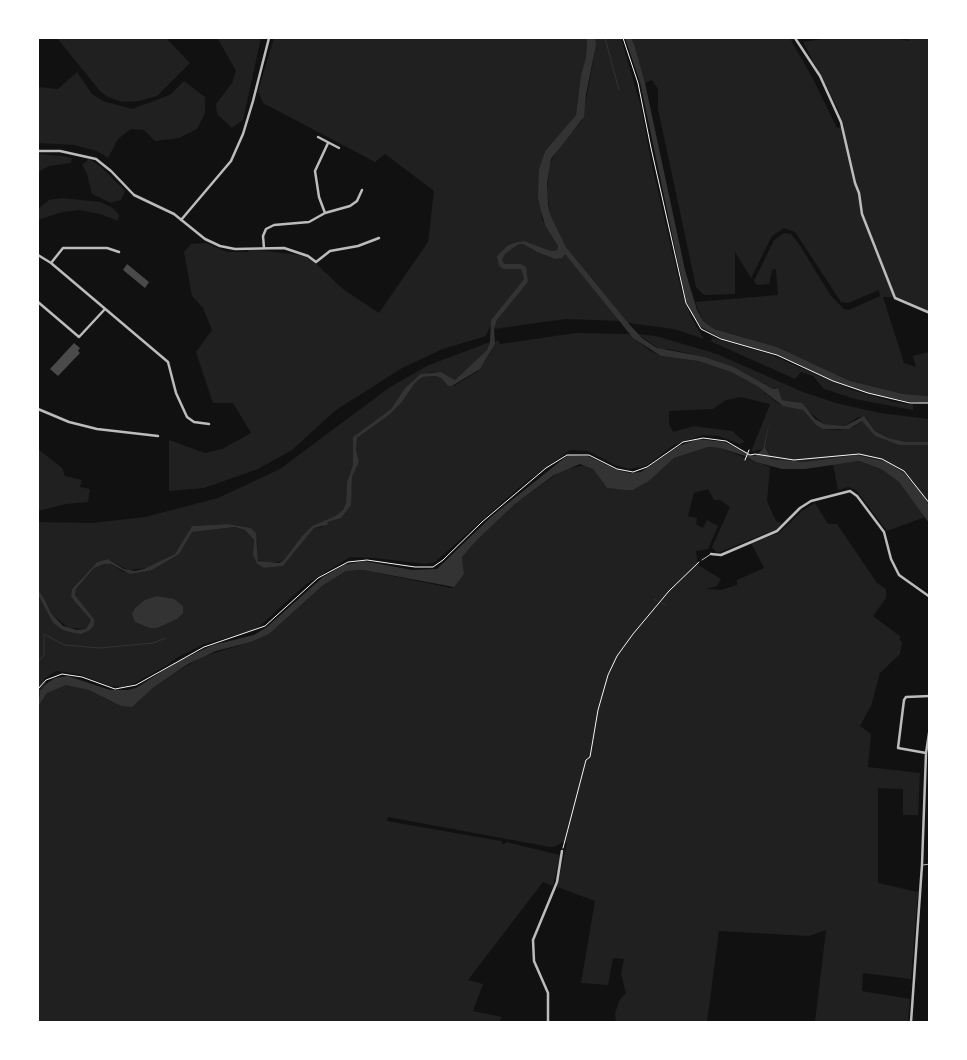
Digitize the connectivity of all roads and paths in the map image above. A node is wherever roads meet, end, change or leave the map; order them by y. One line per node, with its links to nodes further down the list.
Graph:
1 (269, 38): 10 (street)
2 (623, 38): 19 (path)
3 (795, 38): 18 (street)
4 (318, 137): 5 (street)
5 (328, 142): 6 (street); 9 (street)
6 (339, 148)
7 (38, 152): 10 (street)
8 (362, 190): 9 (street)
9 (325, 213): 12 (street)
10 (182, 220): 12 (street)
11 (379, 238): 12 (street)
12 (264, 248)
13 (118, 252): 15 (street)
14 (38, 255): 15 (street)
15 (51, 263): 17 (street)
16 (38, 302): 17 (street)
17 (105, 309): 21 (street)
18 (930, 313)
19 (930, 403)
20 (38, 408): 22 (street)
21 (209, 424)
22 (158, 436)
23 (749, 450): 24 (path)
24 (745, 460)
25 (930, 504): 29 (path)
26 (711, 554): 27 (lane); 28 (street)
27 (702, 560): 33 (path)
28 (930, 597)
29 (38, 689)
30 (930, 696): 32 (street)
31 (930, 727): 32 (street)
32 (926, 753): 35 (street)
33 (562, 851): 36 (street)
34 (930, 864): 35 (lane)
35 (922, 865): 37 (street)
36 (548, 1022)
37 (911, 1022)

